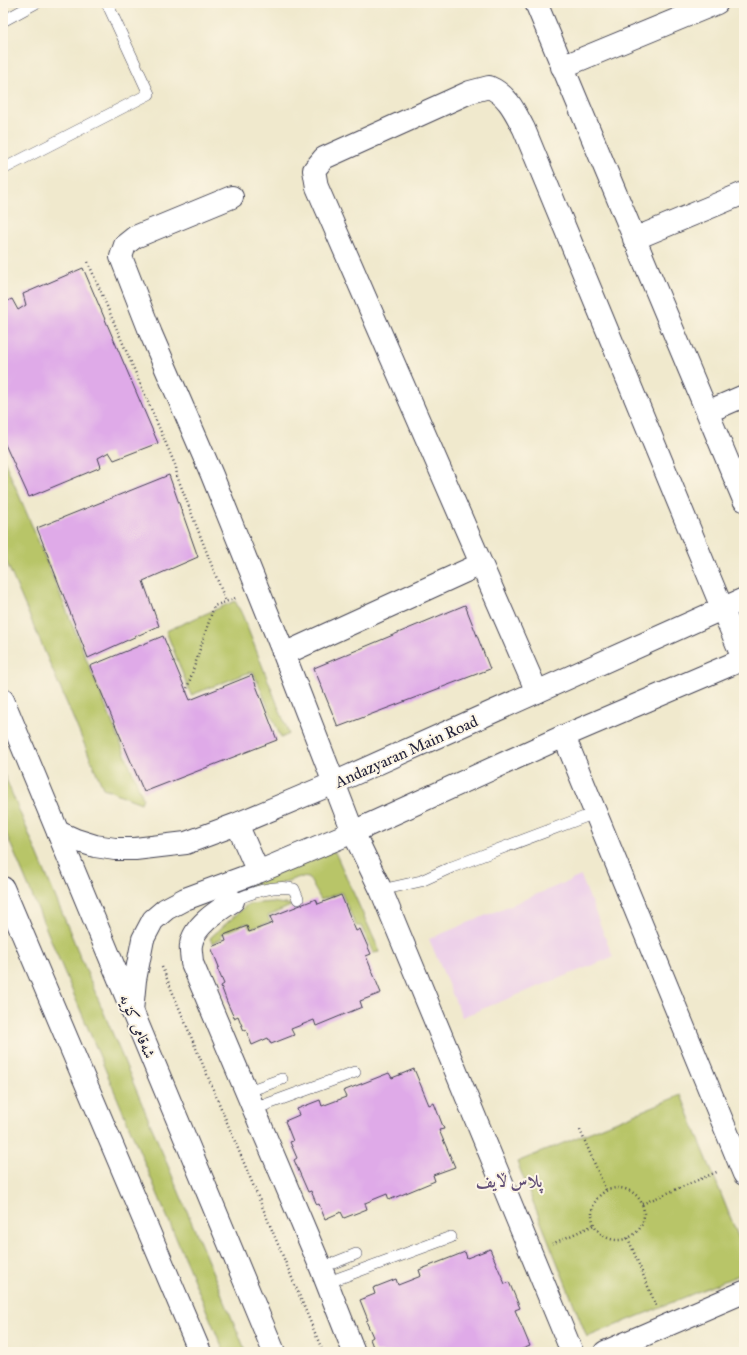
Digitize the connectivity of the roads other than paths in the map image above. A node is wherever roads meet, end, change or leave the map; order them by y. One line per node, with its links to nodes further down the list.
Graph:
1 (36, 3): 5 (lane)
2 (107, 3): 7 (lane)
3 (536, 3): 6 (main road)
4 (716, 3): 6 (main road)
5 (3, 21)
6 (562, 67): 10 (main road)
7 (3, 169)
8 (744, 193): 10 (main road)
9 (232, 197): 17 (main road)
10 (634, 239): 12 (main road)
11 (744, 396): 12 (main road)
12 (707, 412): 13 (main road)
13 (744, 500)
14 (481, 564): 16 (main road); 17 (main road); 19 (main road)
15 (744, 599): 16 (main road, Andazyaran Main Road)
16 (723, 608): 18 (main road); 19 (main road, Andazyaran Main Road)
17 (284, 654): 22 (main road)
18 (744, 660): 21 (main road)
19 (537, 692): 22 (main road, Andazyaran Main Road)
20 (3, 700): 25 (main road, شەقامی کۆیە)
21 (564, 736): 23 (main road); 26 (main road)
22 (334, 783): 24 (main road, Andazyaran Main Road); 26 (main road)
23 (595, 813): 29 (lane); 36 (main road)
24 (237, 824): 25 (main road, Andazyaran Main Road); 27 (main road)
25 (58, 832): 32 (main road, شەقامی کۆیە)
26 (353, 832): 27 (main road); 29 (main road)
27 (258, 872): 30 (main road)
28 (3, 888): 41 (main road)
29 (381, 890): 44 (main road)
30 (229, 892): 31 (lane); 32 (main road); 35 (main road)
31 (298, 899)
32 (132, 1011): 42 (main road, شەقامی کۆیە)
33 (355, 1072): 35 (lane)
34 (282, 1079): 35 (lane)
35 (250, 1101): 39 (main road)
36 (744, 1174)
37 (451, 1237): 39 (lane)
38 (356, 1254): 39 (lane)
39 (323, 1275): 43 (main road)
40 (744, 1292): 45 (main road)
41 (200, 1352)
42 (274, 1352)
43 (354, 1352)
44 (572, 1352)
45 (605, 1352)

